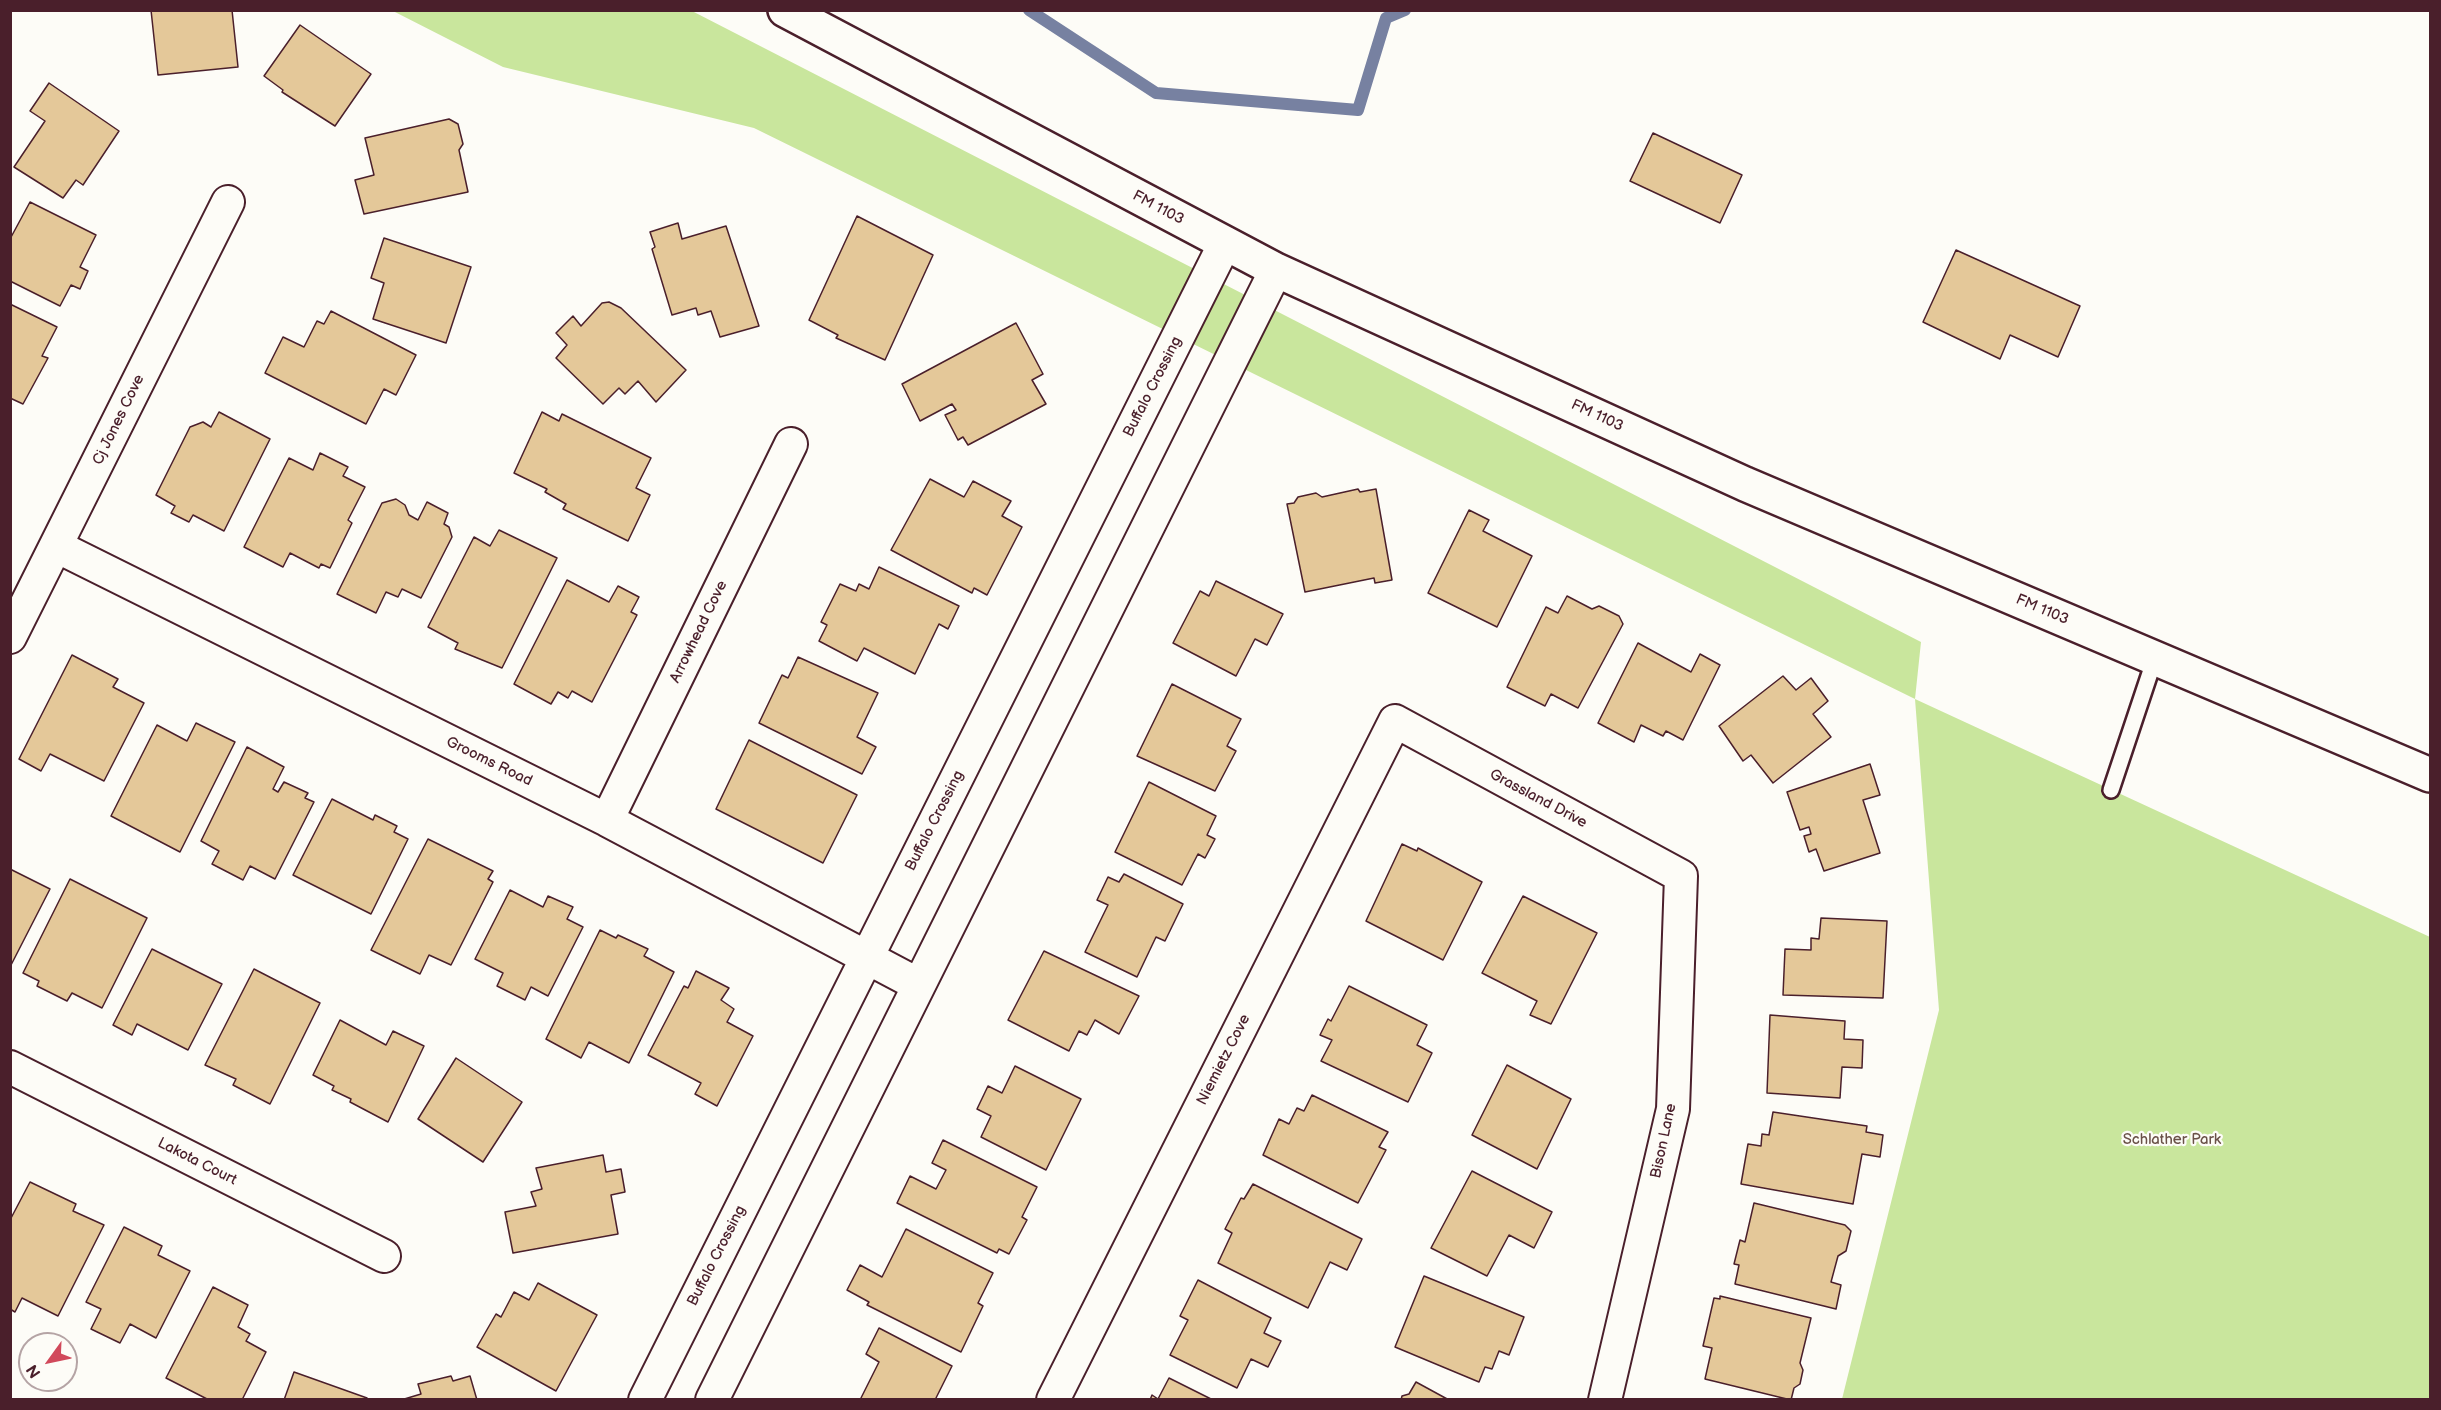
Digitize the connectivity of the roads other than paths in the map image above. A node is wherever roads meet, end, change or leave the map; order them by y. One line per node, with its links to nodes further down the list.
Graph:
1 (785, 10): 3 (main road, FM 1103 / FM 1103)
2 (228, 202): 6 (street, Cj Jones Cove)
3 (1226, 243): 4 (main road, FM 1103 / FM 1103); 14 (street, Buffalo Crossing)
4 (1276, 270): 8 (main road, FM 1103 / FM 1103); 15 (street)
5 (791, 444): 12 (street, Arrowhead Cove)
6 (56, 546): 7 (street, Cj Jones Cove); 12 (street, Grooms Road)
7 (10, 637)
8 (2155, 658): 10 (main road, FM 1103 / FM 1103); 11 (lane)
9 (1395, 721): 13 (street, Grassland Drive); 20 (street, Niemietz Cove)
10 (2430, 774)
11 (2111, 790)
12 (607, 820): 14 (street, Grooms Road)
13 (1681, 876): 21 (street, Bison Lane)
14 (866, 957): 15 (street, Grooms Road); 18 (street, Buffalo Crossing)
15 (919, 985): 19 (street)
16 (10, 1067): 17 (street, Lakota Court)
17 (384, 1256)
18 (645, 1400)
19 (712, 1400)
20 (1053, 1400)
21 (1605, 1400)

